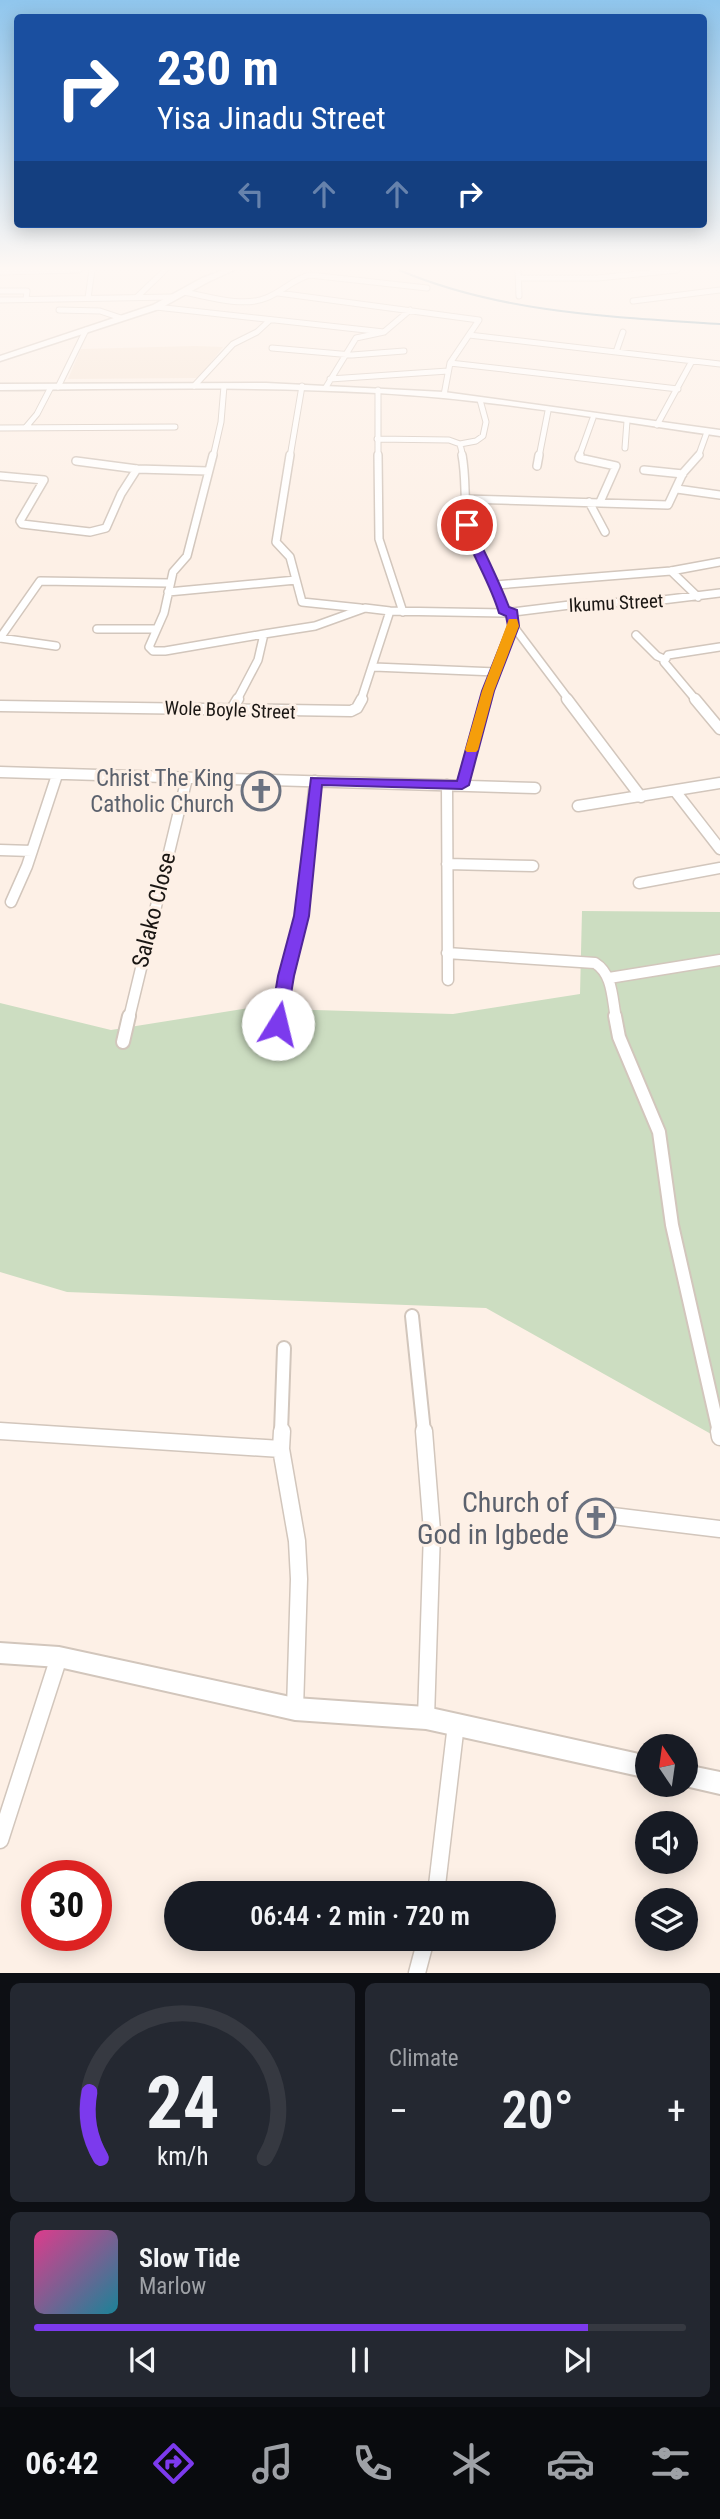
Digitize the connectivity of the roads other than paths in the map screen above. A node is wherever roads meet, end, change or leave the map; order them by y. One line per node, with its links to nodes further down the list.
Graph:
1 (69, 362): 14 (street)
2 (216, 362): 10 (street)
3 (340, 362): 9 (street)
4 (452, 362): 8 (street)
5 (691, 362): 15 (street)
6 (702, 362): 7 (street)
7 (720, 364)
8 (449, 367): 9 (street); 15 (street); 17 (street)
9 (328, 383): 12 (main road); 16 (main road)
10 (194, 386): 11 (main road); 14 (main road)
11 (223, 386): 12 (main road); 35 (street)
12 (302, 386): 46 (street)
13 (0, 387): 14 (main road)
14 (55, 387): 23 (street)
15 (678, 389): 22 (street)
16 (378, 390): 17 (main road); 28 (street)
17 (444, 395): 18 (main road)
18 (480, 400): 19 (main road); 29 (street)
19 (548, 411): 20 (main road); 32 (street)
20 (593, 418): 21 (main road); 42 (street)
21 (628, 421): 22 (main road); 30 (street)
22 (657, 425): 26 (main road)
23 (26, 427): 24 (street); 25 (street)
24 (175, 427)
25 (0, 428)
26 (707, 432): 27 (main road); 36 (street)
27 (720, 433)
28 (377, 439): 29 (street); 55 (street)
29 (460, 444): 40 (street)
30 (625, 448)
31 (76, 461): 33 (street)
32 (537, 466)
33 (137, 469): 35 (street); 37 (street)
34 (643, 470): 36 (street)
35 (208, 471): 48 (street)
36 (682, 474): 38 (street)
37 (0, 476)
38 (677, 489): 39 (street); 42 (street)
39 (720, 495)
40 (465, 499): 41 (street); 47 (street)
41 (589, 502): 42 (street); 43 (street)
42 (600, 502)
43 (605, 532)
44 (720, 562): 45 (street)
45 (671, 571): 47 (street); 51 (street)
46 (296, 580): 48 (street); 53 (street, Ikumu Street)
47 (496, 585): 56 (street)
48 (169, 587): 59 (street); 62 (street)
49 (720, 593): 50 (street, Ikumu Street)
50 (709, 595): 51 (street, Ikumu Street); 52 (street)
51 (698, 597): 56 (street, Ikumu Street)
52 (720, 605)
53 (365, 608): 54 (street, Ikumu Street); 60 (street)
54 (390, 611): 55 (street, Ikumu Street); 66 (street, Wole Boyle Street)
55 (404, 612): 56 (street, Ikumu Street)
56 (508, 612): 57 (street)
57 (514, 626): 67 (street); 80 (street)
58 (97, 629): 59 (street)
59 (155, 629): 60 (street)
60 (264, 634): 69 (street)
61 (636, 635): 65 (street)
62 (0, 638): 63 (street)
63 (56, 646)
64 (720, 648): 65 (street)
65 (664, 659): 70 (street)
66 (374, 667): 67 (street); 69 (street, Wole Boyle Street)
67 (496, 672): 77 (street)
68 (0, 706): 69 (street, Wole Boyle Street)
69 (232, 709)
70 (720, 729)
71 (0, 772): 72 (street)
72 (57, 775): 73 (street); 84 (street)
73 (187, 778): 74 (street); 94 (street, Salako Close)
74 (315, 781): 76 (street); 95 (street)
75 (720, 783): 79 (street)
76 (447, 785): 77 (street); 85 (street)
77 (462, 785): 78 (street)
78 (535, 788)
79 (675, 791): 80 (street); 82 (street)
80 (641, 796): 81 (street)
81 (578, 806)
82 (720, 849)
83 (0, 850): 84 (street)
84 (32, 851): 89 (street)
85 (447, 864): 86 (street); 90 (street)
86 (533, 866)
87 (720, 868): 88 (street)
88 (639, 883)
89 (11, 902)
90 (447, 953): 92 (street); 93 (street)
91 (720, 960): 92 (street)
92 (609, 978): 99 (street)
93 (448, 980)
94 (123, 1042)
95 (274, 1048)
96 (412, 1316): 106 (street)
97 (284, 1348): 100 (street)
98 (0, 1431): 100 (street)
99 (720, 1437)
100 (281, 1449): 105 (street)
101 (588, 1513): 102 (street)
102 (720, 1529)
103 (0, 1653): 104 (street)
104 (59, 1657): 105 (street); 111 (street)
105 (295, 1709): 106 (street)
106 (426, 1718): 107 (street)
107 (456, 1724): 108 (street); 112 (street)
108 (635, 1764)
109 (698, 1778): 110 (street)
110 (720, 1783)
111 (0, 1840)
112 (438, 1881)
113 (423, 1951): 114 (street)
114 (417, 1973)

